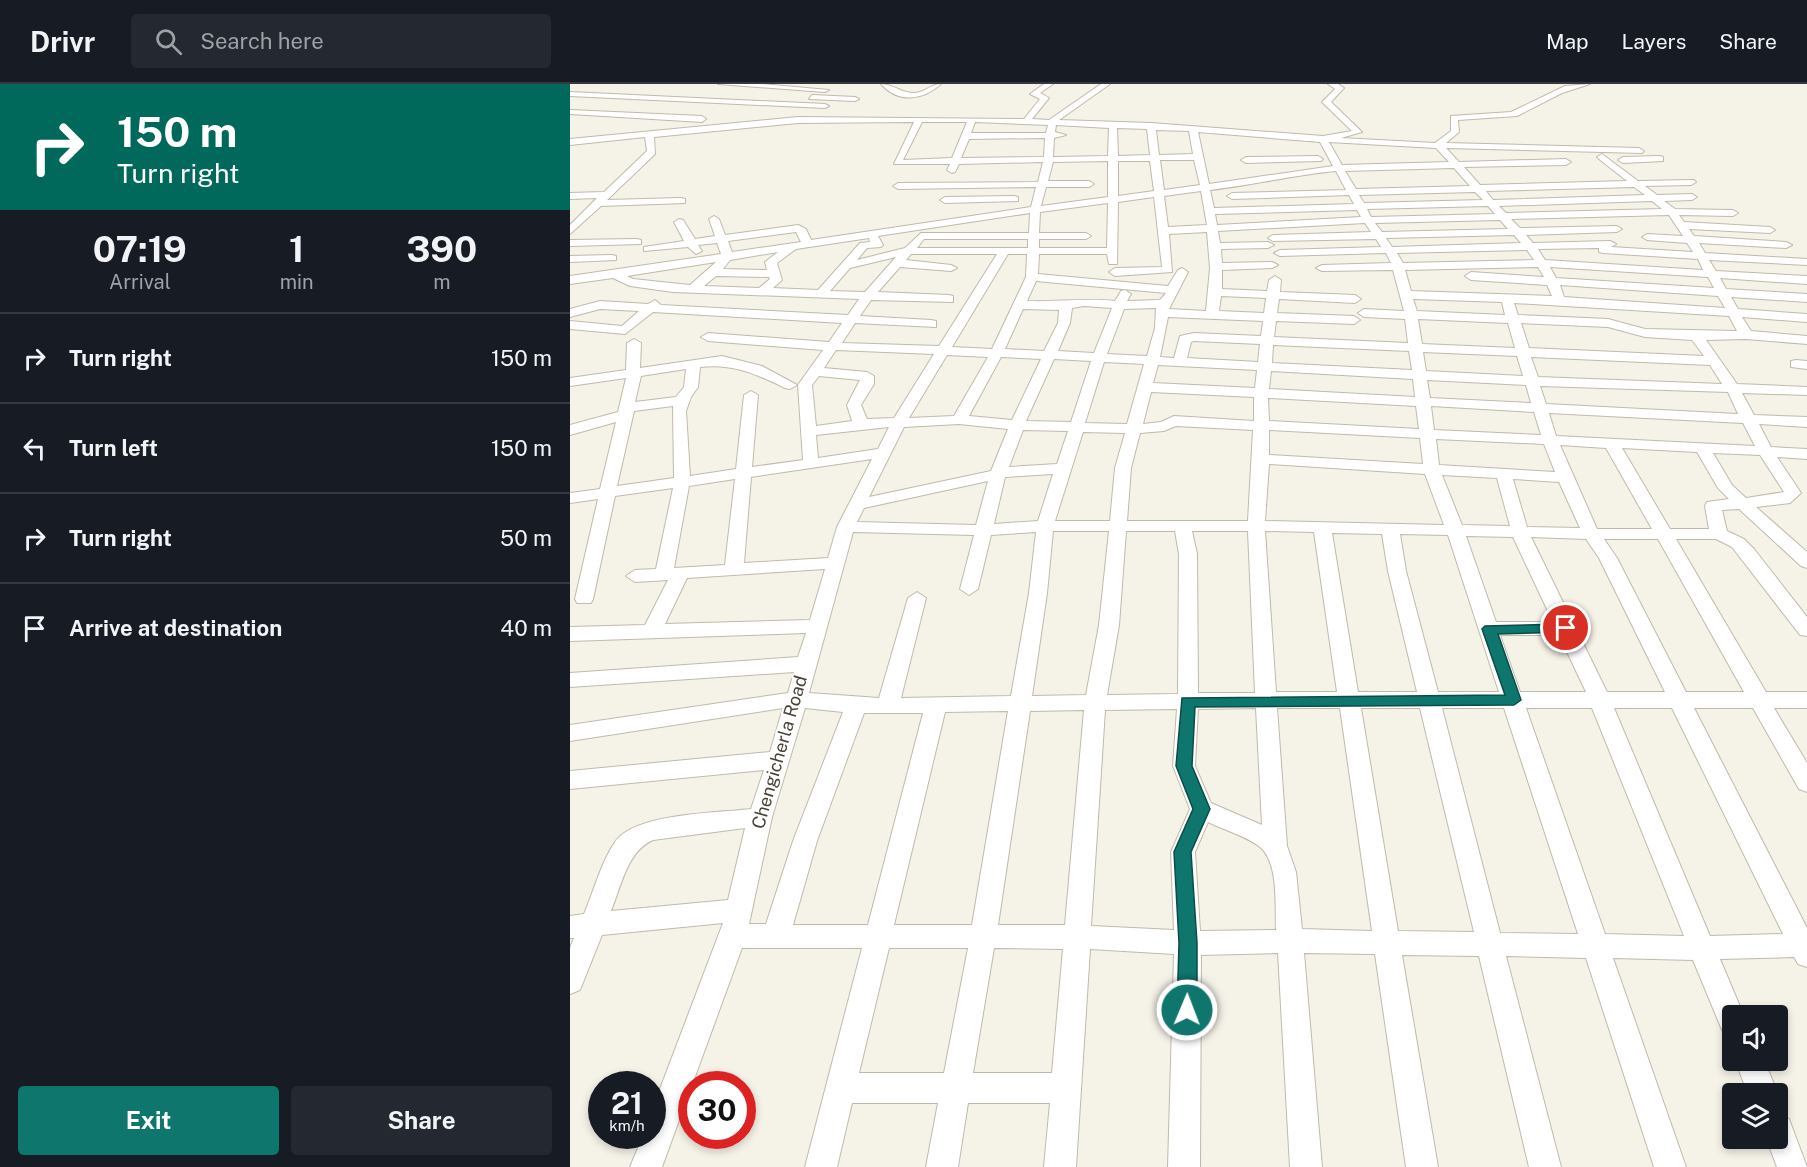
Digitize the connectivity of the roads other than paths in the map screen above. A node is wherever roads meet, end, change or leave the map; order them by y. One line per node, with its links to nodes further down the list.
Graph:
1 (722, 84): 8 (street)
2 (885, 84): 3 (street)
3 (937, 84)
4 (1049, 84): 15 (street)
5 (1106, 84): 17 (street)
6 (1332, 84): 49 (street)
7 (1586, 84): 50 (street)
8 (749, 85): 9 (street); 12 (street)
9 (830, 86): 14 (street); 14 (street)
10 (572, 87): 11 (street); 13 (street)
11 (647, 90): 12 (street); 13 (street)
12 (732, 93): 14 (street); 16 (street)
13 (633, 96): 16 (street); 19 (street)
14 (813, 97): 20 (street)
15 (1045, 98): 17 (street); 32 (street)
16 (717, 101): 20 (street); 22 (street)
17 (1081, 101): 34 (street)
18 (570, 103): 19 (street)
19 (614, 105): 22 (street); 25 (street)
20 (799, 105): 21 (street); 24 (street)
21 (825, 106)
22 (701, 109): 24 (street); 30 (street)
23 (570, 112): 25 (street)
24 (784, 113): 26 (street); 33 (street)
25 (597, 114): 28 (street); 35 (street)
26 (804, 114)
27 (748, 115): 30 (street)
28 (652, 116): 30 (street); 35 (street)
29 (972, 119): 31 (street); 32 (street); 44 (street)
30 (679, 120)
31 (919, 120): 33 (street); 40 (street)
32 (1027, 120): 34 (street)
33 (772, 121): 38 (street)
34 (1053, 121): 36 (street); 52 (street)
35 (573, 122)
36 (1113, 124): 37 (street); 65 (street)
37 (1151, 126): 41 (street); 63 (street)
38 (725, 127): 42 (street); 46 (street)
39 (792, 127): 40 (street)
40 (914, 129): 68 (street)
41 (1193, 129): 45 (street); 64 (street)
42 (649, 134): 48 (street); 94 (street)
43 (1094, 134): 52 (street)
44 (966, 136): 52 (street); 54 (street)
45 (1297, 137): 47 (street); 49 (street)
46 (721, 138)
47 (1236, 139)
48 (570, 142)
49 (1325, 144): 50 (street); 53 (street); 58 (street); 70 (street)
50 (1438, 145): 61 (street); 62 (street)
51 (1032, 147): 52 (street)
52 (1052, 147): 65 (street); 68 (street); 92 (street)
53 (1385, 147)
54 (956, 148): 55 (street); 68 (street)
55 (973, 148)
56 (920, 149): 57 (street)
57 (909, 150)
58 (1268, 150)
59 (1639, 151): 62 (street)
60 (1512, 152): 61 (street)
61 (1446, 155): 70 (street); 71 (street)
62 (1595, 155): 69 (street); 71 (street)
63 (1154, 157): 64 (street); 65 (street); 93 (street)
64 (1198, 157): 91 (street)
65 (1112, 158): 98 (street)
66 (1660, 159): 69 (street)
67 (1246, 160): 70 (street)
68 (956, 161): 75 (street)
69 (1606, 161): 77 (street)
70 (1335, 163): 71 (street); 74 (street); 85 (street)
71 (1454, 165): 79 (street)
72 (1642, 171): 77 (street)
73 (1237, 172): 74 (street)
74 (1296, 172): 82 (street)
75 (951, 173): 76 (street); 89 (street)
76 (962, 173)
77 (1620, 173): 78 (street); 86 (street)
78 (1599, 174)
79 (1465, 177): 80 (street); 81 (street); 90 (street)
80 (1487, 177)
81 (1454, 178)
82 (1266, 180): 83 (street); 91 (street)
83 (1316, 181)
84 (1691, 182): 86 (street)
85 (1348, 183): 90 (street); 91 (street); 104 (street)
86 (1637, 183): 90 (street); 99 (street)
87 (1089, 184): 92 (street)
88 (898, 186): 89 (street)
89 (948, 186): 92 (street); 100 (street)
90 (1476, 188): 103 (street)
91 (1205, 192): 93 (street); 105 (street)
92 (1037, 194): 96 (street); 98 (street); 100 (street); 112 (street); 113 (street); 125 (street)
93 (1159, 194): 98 (street); 119 (street)
94 (607, 195): 95 (street); 102 (street)
95 (570, 196)
96 (1085, 197)
97 (1692, 197): 99 (street)
98 (1113, 198): 141 (street)
99 (1655, 198): 103 (street); 106 (street)
100 (945, 200): 112 (street)
101 (681, 201): 102 (street)
102 (598, 203): 118 (street)
103 (1490, 203): 104 (street); 108 (street)
104 (1362, 206): 105 (street); 110 (street)
105 (1209, 211): 115 (street)
106 (1672, 212): 107 (street); 108 (street); 114 (street)
107 (1733, 213)
108 (1502, 217): 110 (street); 120 (street)
109 (714, 219): 127 (street)
110 (1368, 220): 115 (street); 122 (street)
111 (679, 222): 132 (street)
112 (930, 224): 121 (street); 123 (street)
113 (978, 225)
114 (1681, 225): 117 (street); 128 (street)
115 (1211, 229): 119 (street); 137 (street)
116 (1617, 229): 120 (street)
117 (1770, 230)
118 (570, 231)
119 (1162, 231): 166 (street)
120 (1516, 231): 122 (street); 138 (street)
121 (872, 233): 129 (street); 134 (street)
122 (1379, 234): 137 (street); 140 (street)
123 (921, 236): 125 (street); 147 (street)
124 (1086, 236): 125 (street)
125 (1036, 237): 143 (street)
126 (1647, 237): 128 (street)
127 (721, 238): 132 (street); 133 (street); 145 (street)
128 (1691, 240): 135 (street); 146 (street)
129 (825, 241): 133 (street); 134 (street)
130 (637, 242): 131 (street)
131 (570, 243)
132 (692, 243): 139 (street); 150 (street)
133 (807, 244): 136 (street)
134 (871, 245): 147 (street); 156 (street)
135 (1786, 245)
136 (794, 246): 145 (street); 164 (street)
137 (1216, 246): 157 (street)
138 (1529, 246): 140 (street); 146 (street); 152 (street)
139 (648, 249)
140 (1389, 249): 144 (street); 154 (street)
141 (1112, 251): 143 (street); 166 (street)
142 (1004, 252): 143 (street); 147 (street); 215 (street, Chengicherla Road)
143 (1034, 252): 165 (street)
144 (1280, 253)
145 (727, 255): 150 (street); 160 (street)
146 (1701, 255): 151 (street); 162 (street)
147 (898, 257): 156 (street); 158 (street); 182 (street)
148 (612, 258): 149 (street)
149 (570, 259)
150 (700, 259): 163 (street)
151 (1807, 262)
152 (1542, 263): 155 (street); 162 (street); 169 (street)
153 (1272, 265): 157 (street)
154 (1398, 265): 155 (street); 159 (street); 181 (street)
155 (1438, 265): 169 (street)
156 (845, 266): 180 (street)
157 (1218, 267): 177 (street)
158 (951, 268)
159 (1322, 268)
160 (713, 272): 164 (street); 174 (street)
161 (1182, 272): 175 (street)
162 (1710, 273): 170 (street); 178 (street)
163 (615, 274): 167 (street); 173 (street)
164 (775, 274): 176 (street)
165 (1032, 278): 171 (street); 188 (street)
166 (1114, 278): 171 (street); 172 (street)
167 (570, 280)
168 (1275, 280): 179 (street)
169 (1552, 280): 178 (street); 187 (street)
170 (1807, 280)
171 (1081, 282): 189 (street)
172 (1129, 286): 175 (street); 190 (street)
173 (673, 288): 174 (street); 191 (street)
174 (693, 289): 176 (street)
175 (1172, 291): 192 (street)
176 (760, 292): 180 (street)
177 (1216, 292): 179 (street); 197 (street)
178 (1720, 292): 183 (street); 193 (street)
179 (1272, 294): 185 (street); 198 (street)
180 (820, 295): 182 (street)
181 (1407, 295): 186 (street); 195 (street)
182 (867, 297): 184 (street); 202 (street)
183 (1807, 298)
184 (949, 299)
185 (1355, 299)
186 (1507, 299): 187 (street); 199 (street)
187 (1559, 300): 193 (street)
188 (1021, 305): 189 (street); 217 (street)
189 (1069, 305): 190 (street); 218 (street)
190 (1119, 305): 192 (street); 219 (street)
191 (651, 308): 194 (street); 196 (street); 204 (street)
192 (1163, 309): 197 (street); 221 (street)
193 (1730, 312): 200 (street); 206 (street)
194 (570, 313)
195 (1412, 314): 199 (street); 201 (street); 214 (street)
196 (730, 315): 202 (street); 208 (street)
197 (1212, 315): 198 (street)
198 (1270, 317): 201 (street); 209 (street)
199 (1512, 318): 205 (street); 216 (street)
200 (1807, 318)
201 (1326, 319): 213 (street)
202 (852, 320): 203 (street); 212 (street)
203 (931, 324)
204 (570, 325)
205 (1699, 336): 206 (street); 223 (street)
206 (1746, 336): 207 (street)
207 (1807, 340)
208 (736, 341): 211 (street); 220 (street)
209 (1268, 341): 213 (street); 222 (street); 225 (street)
210 (634, 343): 228 (street)
211 (779, 344): 212 (street); 226 (street)
212 (834, 345): 215 (street); 227 (street)
213 (1326, 345): 214 (street)
214 (1417, 348): 216 (street); 229 (street)
215 (942, 350): 217 (street); 246 (street, Chengicherla Road)
216 (1522, 351): 223 (street); 230 (street)
217 (997, 352): 218 (street); 245 (street)
218 (1049, 355): 219 (street); 249 (street)
219 (1099, 357): 221 (street); 250 (street)
220 (722, 360): 224 (street); 226 (street)
221 (1153, 360): 222 (street); 234 (street)
222 (1180, 361): 225 (street)
223 (1713, 361): 235 (street)
224 (694, 364): 228 (street); 240 (street)
225 (1265, 366): 229 (street); 238 (street)
226 (757, 369): 232 (street); 237 (street)
227 (814, 370): 233 (street); 248 (street)
228 (635, 371): 231 (street); 243 (street)
229 (1420, 373): 230 (street); 241 (street)
230 (1532, 381): 235 (street); 242 (street)
231 (573, 382): 239 (street)
232 (790, 385): 233 (street); 237 (street)
233 (806, 385): 254 (street)
234 (1145, 387): 238 (street); 252 (street)
235 (1733, 389): 236 (street); 244 (street)
236 (1807, 390)
237 (751, 395): 266 (street)
238 (1261, 395): 241 (street); 251 (street)
239 (570, 398)
240 (682, 401): 243 (street); 270 (street)
241 (1424, 401): 242 (street); 255 (street)
242 (1540, 408): 244 (street); 256 (street)
243 (625, 411): 253 (street); 271 (street)
244 (1749, 419): 247 (street); 259 (street)
245 (959, 420): 246 (street); 249 (street)
246 (899, 422): 248 (street); 260 (street, Chengicherla Road)
247 (1807, 422)
248 (861, 424): 254 (street)
249 (1017, 425): 250 (street); 268 (street)
250 (1077, 425): 252 (street); 264 (street)
251 (1262, 426): 252 (street); 255 (street); 262 (street)
252 (1133, 429): 275 (street)
253 (570, 430)
254 (810, 432): 263 (street)
255 (1428, 434): 256 (street); 265 (street)
256 (1550, 441): 257 (street); 269 (street)
257 (1612, 444): 258 (street); 286 (street)
258 (1702, 448): 259 (street); 273 (street)
259 (1765, 451): 261 (street); 273 (street)
260 (883, 453): 263 (street); 274 (street, Chengicherla Road)
261 (1807, 454)
262 (1261, 459): 265 (street); 278 (street)
263 (811, 463): 266 (street)
264 (1063, 469): 268 (street); 276 (street)
265 (1432, 470): 267 (street); 283 (street)
266 (743, 473): 270 (street); 290 (street)
267 (1504, 474): 269 (street); 284 (street)
268 (997, 476): 274 (street); 282 (street)
269 (1565, 477): 285 (street)
270 (682, 482): 271 (street); 291 (street)
271 (609, 493): 272 (street); 295 (street)
272 (570, 498)
273 (1739, 502): 287 (street); 288 (street)
274 (856, 505): 279 (street, Chengicherla Road)
275 (1117, 525): 276 (street); 277 (street); 314 (street)
276 (1045, 526): 282 (street); 315 (street)
277 (1183, 526): 278 (street); 313 (street)
278 (1256, 526): 280 (street); 305 (street)
279 (846, 527): 282 (street); 289 (street, Chengicherla Road)
280 (1322, 527): 281 (street); 306 (street)
281 (1390, 529): 283 (street); 307 (street)
282 (982, 530): 293 (street)
283 (1455, 530): 284 (street); 298 (street)
284 (1520, 533): 285 (street); 297 (street)
285 (1591, 534): 286 (street); 310 (street)
286 (1663, 534): 287 (street); 311 (street)
287 (1719, 534): 299 (street)
288 (1807, 562)
289 (836, 563): 290 (street); 296 (street, Chengicherla Road)
290 (734, 570): 291 (street)
291 (672, 574): 292 (street); 300 (street)
292 (635, 576)
293 (969, 589)
294 (916, 598): 316 (street)
295 (584, 599)
296 (816, 626): 300 (street); 302 (street, Chengicherla Road)
297 (1566, 628): 298 (street); 309 (street)
298 (1489, 629): 308 (street)
299 (1807, 630)
300 (651, 632): 301 (street)
301 (570, 634)
302 (805, 664): 303 (street); 304 (street, Chengicherla Road)
303 (570, 680)
304 (796, 699): 318 (street); 319 (street); 320 (street, Chengicherla Road)
305 (1268, 700): 306 (street); 313 (street); 325 (street)
306 (1351, 700): 307 (street); 335 (street)
307 (1430, 700): 308 (street); 337 (street)
308 (1514, 700): 309 (street); 338 (street)
309 (1600, 700): 310 (street); 339 (street)
310 (1679, 700): 311 (street); 340 (street)
311 (1758, 700): 312 (street); 322 (street)
312 (1807, 700)
313 (1188, 701): 314 (street); 323 (street)
314 (1095, 703): 315 (street); 332 (street)
315 (1020, 704): 317 (street); 331 (street)
316 (888, 705): 317 (street); 318 (street)
317 (936, 705): 333 (street)
318 (856, 706): 330 (street)
319 (570, 733)
320 (779, 760): 321 (street); 324 (street, Chengicherla Road)
321 (570, 780)
322 (1807, 783)
323 (1202, 809): 325 (street); 336 (street)
324 (760, 817): 326 (street, Chengicherla Road); 327 (street)
325 (1275, 845): 334 (street)
326 (739, 910): 327 (street); 329 (street, Chengicherla Road)
327 (596, 923): 328 (street); 341 (street)
328 (570, 927)
329 (733, 936): 330 (street); 347 (street, Chengicherla Road)
330 (776, 936): 333 (street)
331 (983, 937): 332 (street); 333 (street); 344 (street)
332 (1079, 937): 336 (street); 345 (street)
333 (879, 938): 343 (street)
334 (1291, 941): 335 (street); 336 (street); 352 (street)
335 (1386, 942): 337 (street); 353 (street)
336 (1188, 943): 351 (street)
337 (1490, 944): 338 (street); 354 (street)
338 (1596, 946): 339 (street); 355 (street)
339 (1702, 948): 340 (street); 342 (street)
340 (1805, 948)
341 (570, 981)
342 (1725, 1005)
343 (841, 1088): 344 (street); 348 (street)
344 (956, 1088): 345 (street); 349 (street)
345 (1067, 1088): 350 (street)
346 (1786, 1149): 356 (street)
347 (646, 1167)
348 (821, 1167)
349 (942, 1167)
350 (1060, 1167)
351 (1184, 1167)
352 (1306, 1167)
353 (1422, 1167)
354 (1545, 1167)
355 (1670, 1167)
356 (1793, 1167)

